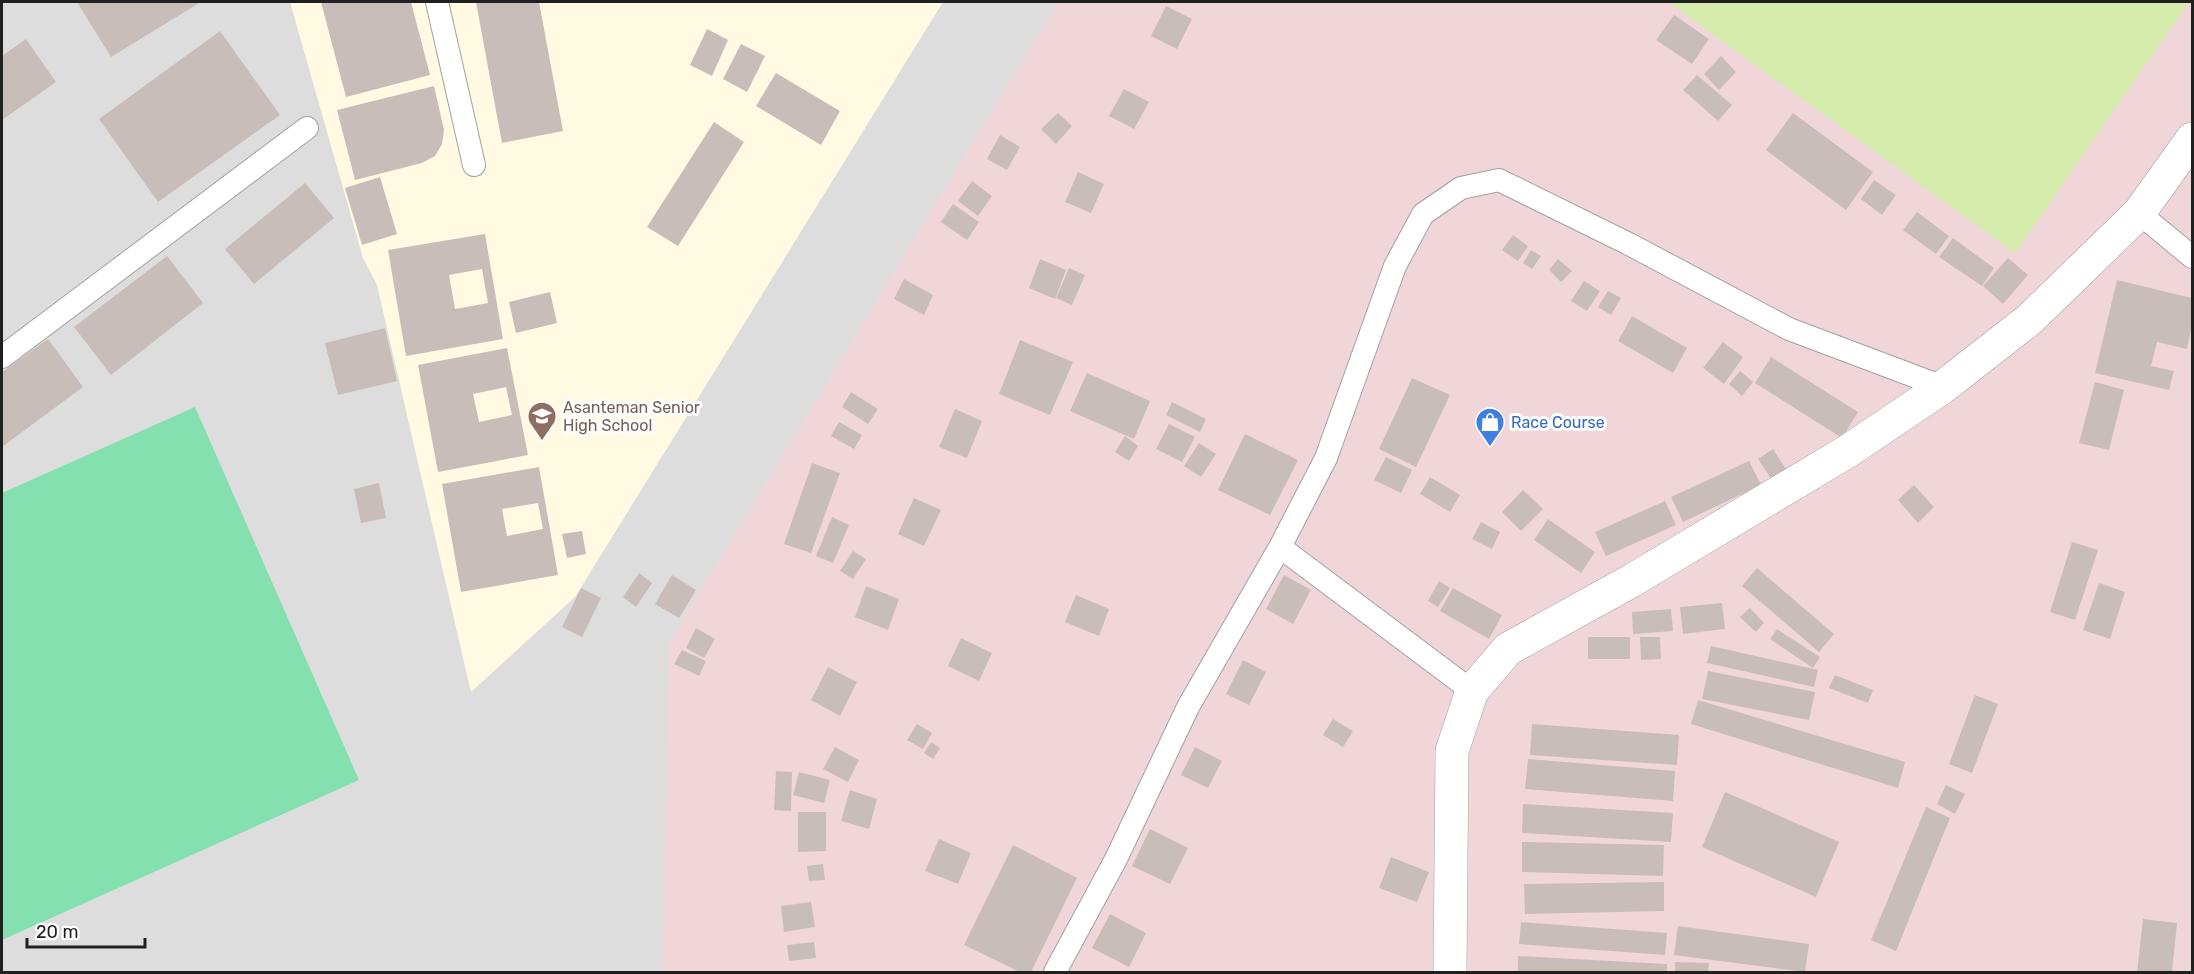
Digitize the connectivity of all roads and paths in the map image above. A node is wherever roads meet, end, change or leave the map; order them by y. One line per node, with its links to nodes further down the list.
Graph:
1 (437, 2): 4 (lane)
2 (307, 128): 7 (lane)
3 (2193, 139): 5 (street)
4 (474, 165)
5 (2139, 213): 6 (lane); 8 (street)
6 (2193, 257)
7 (2, 357)
8 (1942, 387): 9 (lane); 10 (street)
9 (1280, 547): 10 (lane); 11 (lane)
10 (1472, 691): 12 (street)
11 (1055, 972)
12 (1450, 972)

